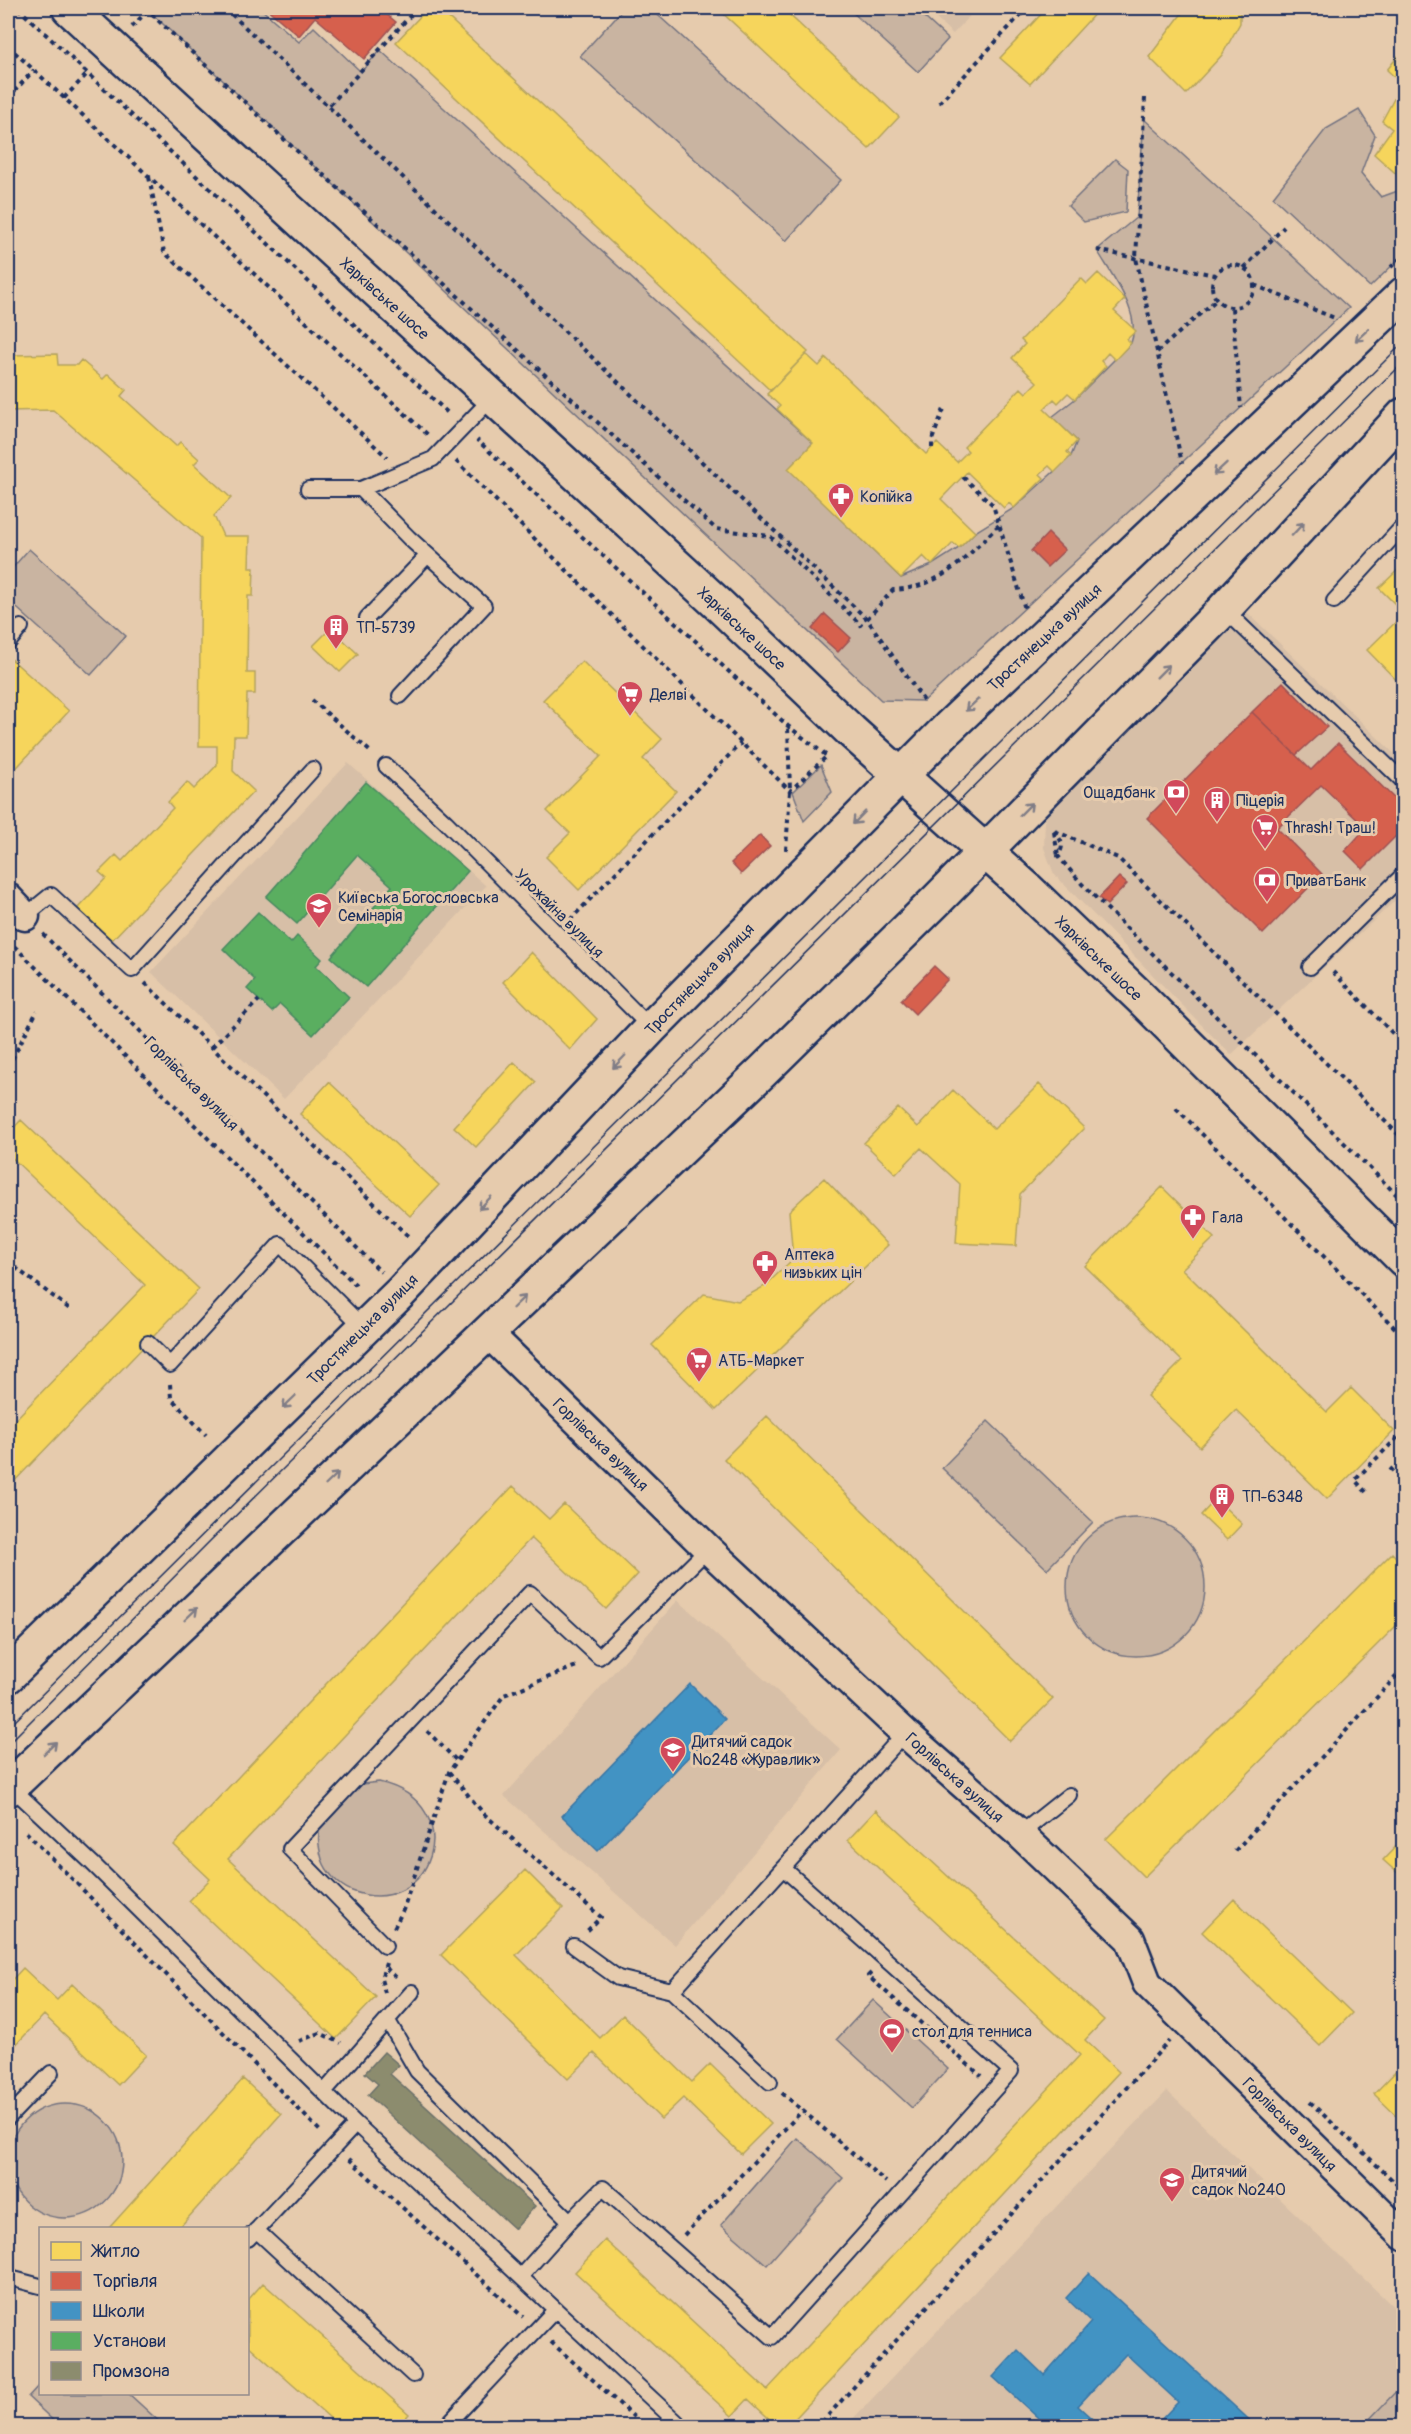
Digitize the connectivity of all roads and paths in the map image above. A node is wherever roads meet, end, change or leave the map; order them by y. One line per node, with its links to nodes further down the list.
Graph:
1 (18, 8): 9 (path)
2 (145, 8): 49 (path)
3 (225, 8): 14 (path)
4 (417, 8): 14 (path)
5 (1027, 8): 13 (path)
6 (74, 9): 27 (main road, Харківське шосе)
7 (8, 46): 8 (path)
8 (34, 70): 10 (path); 11 (path)
9 (88, 73): 11 (path); 31 (path)
10 (8, 98)
11 (64, 98): 15 (path)
12 (1145, 98): 18 (path)
13 (939, 103)
14 (330, 105): 48 (path)
15 (148, 176): 33 (path); 35 (path)
16 (1284, 227): 19 (path)
17 (1097, 250): 18 (path)
18 (1136, 258): 20 (path); 26 (path)
19 (1244, 268): 20 (path); 21 (path)
20 (1214, 275): 23 (path)
21 (1254, 285): 24 (path); 25 (path)
22 (1404, 294): 59 (main road, Тростянецька вулиця, one-way to 59)
23 (1216, 300): 24 (path); 26 (path)
24 (1232, 308): 29 (path)
25 (1337, 318)
26 (1157, 352): 34 (path)
27 (493, 397): 31 (lane); 59 (main road, Харківське шосе)
28 (944, 409): 32 (path)
29 (1241, 409)
30 (1404, 415): 46 (main road, one-way to 30)
31 (463, 428): 33 (lane); 55 (path)
32 (932, 448)
33 (444, 450): 35 (lane); 56 (path)
34 (1182, 463)
35 (403, 472): 38 (lane)
36 (963, 477): 39 (path)
37 (308, 489): 38 (lane)
38 (361, 489): 42 (lane)
39 (999, 525): 45 (path); 48 (path)
40 (1404, 525): 44 (lane)
41 (8, 537): 43 (path)
42 (428, 555): 47 (lane); 52 (lane)
43 (8, 570)
44 (1334, 601)
45 (1025, 609)
46 (1224, 609): 60 (lane); 63 (main road, one-way to 46)
47 (367, 618)
48 (867, 619): 54 (path)
49 (862, 626)
50 (21, 627): 51 (lane)
51 (8, 643)
52 (400, 696)
53 (312, 700): 57 (path)
54 (924, 701)
55 (788, 726): 61 (path); 61 (path)
56 (741, 743): 61 (path); 66 (path)
57 (386, 766): 66 (lane, Урожайна вулиця)
58 (313, 770): 69 (lane)
59 (900, 776): 63 (main road, Харківське шосе); 72 (main road, Тростянецька вулиця, one-way to 72)
60 (1404, 782)
61 (790, 791): 62 (path)
62 (786, 850)
63 (985, 850): 80 (main road, Харківське шосе); 86 (main road, one-way to 63)
64 (1404, 874): 68 (lane)
65 (16, 907): 69 (lane); 82 (path, Горлівська вулиця)
66 (557, 933): 72 (lane, Урожайна вулиця)
67 (8, 940): 83 (path)
68 (1314, 962): 73 (path)
69 (132, 970): 74 (path)
70 (259, 1000): 74 (path)
71 (37, 1011): 75 (path)
72 (651, 1028): 85 (main road, Тростянецька вулиця, one-way to 85)
73 (1404, 1045)
74 (212, 1047): 79 (path)
75 (8, 1067)
76 (1176, 1108): 87 (path)
77 (1404, 1140): 78 (path)
78 (1404, 1202)
79 (408, 1236)
80 (1404, 1260)
81 (8, 1262): 84 (path)
82 (376, 1267)
83 (356, 1285)
84 (71, 1310)
85 (364, 1328): 89 (lane); 98 (main road, Тростянецька вулиця, one-way to 98)
86 (488, 1332): 95 (street, Горлівська вулиця); 103 (main road, one-way to 86)
87 (1404, 1337)
88 (148, 1343): 89 (lane)
89 (170, 1365): 91 (path)
90 (1404, 1431): 94 (path)
91 (206, 1435)
92 (1390, 1468): 93 (path)
93 (1404, 1482)
94 (1366, 1492)
95 (708, 1549): 96 (lane); 100 (street, Горлівська вулиця)
96 (599, 1657): 99 (lane); 101 (path)
97 (1404, 1668): 106 (path)
98 (8, 1676)
99 (414, 1717): 101 (path); 108 (lane)
100 (905, 1733): 105 (street, Горлівська вулиця); 107 (lane)
101 (457, 1761): 102 (path)
102 (449, 1772): 108 (path); 109 (path)
103 (9, 1787): 116 (lane)
104 (1069, 1795): 105 (lane)
105 (1020, 1834): 114 (street, Горлівська вулиця)
106 (1235, 1851)
107 (783, 1868): 111 (lane); 119 (lane)
108 (385, 1946)
109 (574, 1946): 111 (lane)
110 (868, 1976): 119 (path)
111 (672, 1990): 118 (lane)
112 (412, 1992): 113 (lane)
113 (388, 2021): 120 (lane); 125 (lane)
114 (1187, 2022): 128 (street, Горлівська вулиця); 134 (path)
115 (342, 2043): 116 (path)
116 (279, 2048): 120 (lane)
117 (51, 2073): 122 (lane)
118 (770, 2082): 121 (path)
119 (995, 2088): 125 (lane)
120 (324, 2092): 123 (lane)
121 (802, 2110): 124 (path); 126 (path)
122 (8, 2118)
123 (356, 2124): 127 (lane); 129 (lane)
124 (871, 2168)
125 (570, 2221): 129 (lane)
126 (691, 2228)
127 (252, 2234): 133 (lane)
128 (1404, 2236)
129 (521, 2276): 132 (lane)
130 (8, 2278): 131 (lane)
131 (39, 2286)
132 (555, 2310): 135 (lane); 136 (lane)
133 (413, 2375)
134 (822, 2424): 137 (path)
135 (447, 2427)
136 (681, 2427)
137 (818, 2427)

